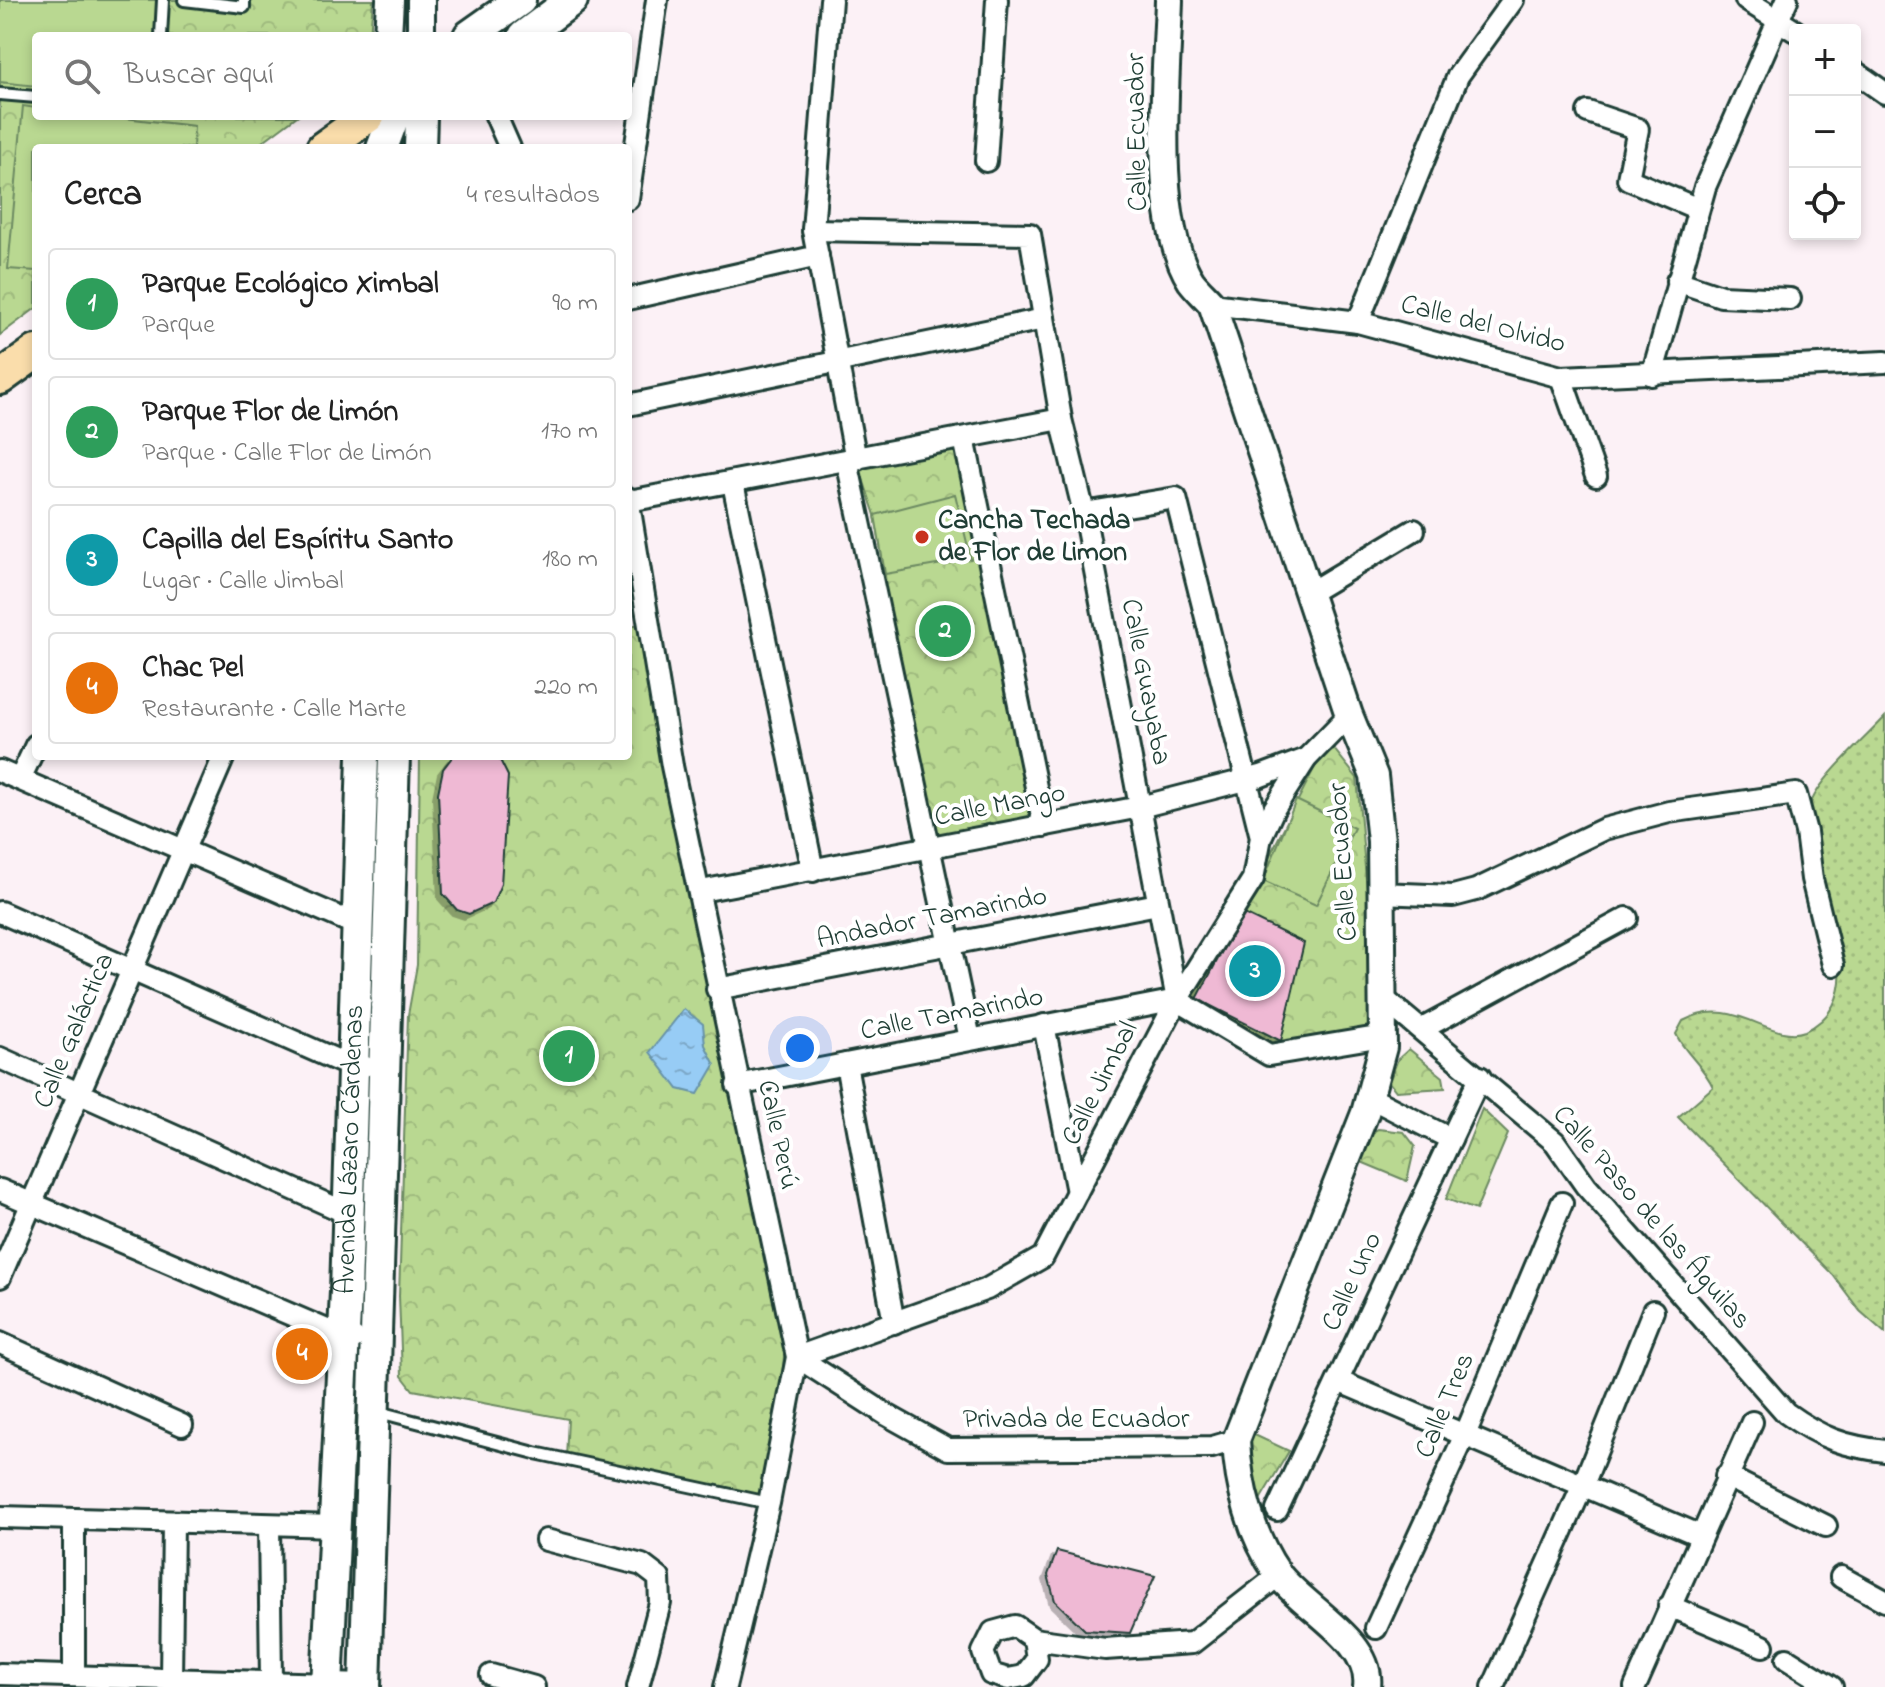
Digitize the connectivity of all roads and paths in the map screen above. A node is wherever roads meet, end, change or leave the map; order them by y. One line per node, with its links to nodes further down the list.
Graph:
1 (163, 0): 16 (lane)
2 (184, 0): 3 (lane)
3 (244, 0)
4 (390, 0): 17 (street)
5 (421, 0): 18 (street)
6 (572, 0): 20 (main road)
7 (657, 0): 37 (street)
8 (831, 0): 39 (street)
9 (997, 0): 36 (street)
10 (1169, 0): 44 (street, Calle Ecuador)
11 (1513, 0): 46 (street)
12 (1746, 0): 15 (street)
13 (1787, 0): 15 (street)
14 (503, 8): 19 (main road)
15 (1787, 26): 38 (street)
16 (161, 32)
17 (388, 32)
18 (421, 32)
19 (474, 32)
20 (529, 32)
21 (1861, 76): 22 (street)
22 (1885, 93)
23 (0, 94): 24 (lane)
24 (32, 97)
25 (1588, 112): 38 (street)
26 (336, 120): 31 (main road)
27 (362, 120): 32 (main road)
28 (392, 120): 33 (main road)
29 (421, 120): 34 (main road)
30 (498, 120): 35 (street)
31 (303, 144)
32 (329, 144)
33 (384, 144)
34 (420, 144)
35 (508, 144)
36 (986, 161)
37 (632, 172)
38 (1698, 209): 41 (street)
39 (813, 230): 40 (street); 45 (street, Calle Guayaba)
40 (818, 256): 42 (street); 50 (street)
41 (1677, 281): 43 (street); 52 (street)
42 (632, 298)
43 (1790, 299)
44 (1212, 304): 46 (street, Calle del Olvido); 65 (street, Calle Ecuador)
45 (1044, 319): 50 (street); 56 (street, Calle Guayaba)
46 (1358, 322): 53 (street, Calle del Olvido)
47 (32, 337): 49 (main road)
48 (32, 355): 54 (main road)
49 (0, 359)
50 (837, 360): 55 (street); 58 (street)
51 (1885, 362): 52 (street, Calle del Olvido)
52 (1652, 375): 53 (street, Calle del Olvido)
53 (1561, 377): 59 (street)
54 (0, 378)
55 (632, 404)
56 (1061, 419): 57 (street); 62 (street, Calle Guayaba)
57 (964, 438): 58 (street); 76 (street)
58 (852, 461): 60 (street); 78 (street)
59 (1596, 476)
60 (733, 483): 61 (street); 80 (street)
61 (632, 499)
62 (1084, 513): 74 (street); 75 (street, Calle Guayaba)
63 (632, 524): 81 (street, Calle Perú)
64 (1414, 530): 65 (street)
65 (1309, 593): 66 (street, Calle Ecuador)
66 (1349, 715): 68 (street, Calle Jimbal); 82 (street, Calle Ecuador)
67 (32, 754): 73 (street)
68 (1306, 759): 74 (street, Calle Mango); 77 (street, Calle Jimbal)
69 (222, 760): 79 (street, Calle Galáctica)
70 (363, 760): 83 (main road, Avenida Lázaro Cárdenas)
71 (393, 760): 83 (main road, Avenida Lázaro Cárdenas)
72 (0, 771): 73 (street)
73 (20, 779): 79 (street)
74 (1247, 779): 75 (street, Calle Mango); 77 (street)
75 (1140, 807): 76 (street, Calle Mango); 84 (street, Calle Guayaba)
76 (1044, 826): 78 (street, Calle Mango)
77 (1261, 837): 93 (street, Calle Jimbal)
78 (931, 848): 80 (street, Calle Mango); 88 (street)
79 (183, 851): 87 (street); 90 (street, Calle Galáctica)
80 (813, 871): 81 (street, Calle Mango)
81 (701, 891): 91 (street, Calle Perú)
82 (1380, 893): 89 (street); 92 (street, Calle Ecuador)
83 (373, 894): 87 (main road, Avenida Lázaro Cárdenas); 101 (main road, Avenida Lázaro Cárdenas)
84 (1158, 904): 88 (street, Andador Tamarindo); 93 (street, Calle Guayaba)
85 (0, 912): 90 (street)
86 (1627, 918): 95 (street)
87 (357, 925): 99 (main road, Avenida Lázaro Cárdenas)
88 (950, 944): 91 (street, Andador Tamarindo); 97 (street)
89 (1833, 965)
90 (132, 972): 99 (street); 104 (street, Calle Galáctica)
91 (717, 989): 103 (street, Calle Perú)
92 (1384, 999): 95 (street, Calle Paso de las Águilas); 96 (street, Calle Ecuador)
93 (1177, 1000): 94 (street, Calle Tamarindo); 96 (street); 108 (street, Calle Jimbal)
94 (1044, 1025): 97 (street, Calle Tamarindo); 108 (street)
95 (1422, 1029): 102 (street, Calle Paso de las Águilas)
96 (1383, 1036): 105 (street, Calle Ecuador)
97 (970, 1039): 100 (street, Calle Tamarindo)
98 (0, 1058): 104 (street)
99 (353, 1064): 101 (street); 111 (main road, Avenida Lázaro Cárdenas)
100 (846, 1064): 103 (street, Calle Tamarindo); 114 (street)
101 (383, 1070): 116 (main road, Avenida Lázaro Cárdenas)
102 (1480, 1077): 106 (street, Calle Uno); 125 (street, Calle Paso de las Águilas)
103 (737, 1085): 118 (street, Calle Perú)
104 (79, 1093): 109 (street, Calle Galáctica); 111 (street)
105 (1369, 1097): 106 (street); 124 (street, Calle Ecuador)
106 (1451, 1139): 119 (street, Calle Uno)
107 (0, 1190): 109 (street)
108 (1077, 1192): 114 (street, Calle Jimbal)
109 (32, 1203): 112 (street, Calle Galáctica); 115 (street)
110 (1562, 1203): 123 (street, Calle Tres)
111 (349, 1214): 115 (main road, Avenida Lázaro Cárdenas)
112 (0, 1277)
113 (1653, 1311): 127 (street)
114 (894, 1323): 118 (street, Calle Jimbal)
115 (343, 1337): 116 (street); 134 (main road, Avenida Lázaro Cárdenas)
116 (375, 1340): 120 (main road, Avenida Lázaro Cárdenas)
117 (0, 1343): 122 (street)
118 (797, 1357): 124 (street, Privada de Ecuador); 128 (street, Calle Perú)
119 (1338, 1381): 123 (street); 129 (street, Calle Uno)
120 (373, 1411): 128 (lane); 154 (main road, Avenida Lázaro Cárdenas)
121 (1752, 1422): 126 (street)
122 (182, 1425)
123 (1465, 1435): 127 (street); 142 (street, Calle Tres)
124 (1236, 1440): 138 (street, Calle Ecuador)
125 (1885, 1451)
126 (1726, 1476): 135 (street); 136 (street)
127 (1583, 1485): 136 (street); 159 (street)
128 (769, 1503): 157 (street, Calle Perú)
129 (1277, 1510)
130 (0, 1517): 131 (street)
131 (74, 1519): 132 (street); 148 (street)
132 (173, 1522): 133 (street); 149 (street)
133 (269, 1525): 134 (street); 150 (street)
134 (336, 1526): 153 (main road, Avenida Lázaro Cárdenas)
135 (1826, 1526)
136 (1699, 1535): 141 (street)
137 (546, 1540): 156 (street)
138 (1279, 1575): 143 (street); 158 (street, Calle Ecuador)
139 (1841, 1577): 140 (street)
140 (1885, 1601)
141 (1669, 1606): 144 (street); 160 (street)
142 (1376, 1628)
143 (1034, 1639): 151 (street); 152 (street)
144 (1763, 1646)
145 (1787, 1659): 161 (street)
146 (0, 1674): 148 (street)
147 (491, 1675): 155 (street)
148 (74, 1676): 149 (street)
149 (171, 1678): 150 (street)
150 (271, 1680): 153 (street)
151 (984, 1680): 152 (street)
152 (1027, 1681)
153 (327, 1684): 154 (street)
154 (365, 1686)
155 (534, 1687)
156 (638, 1687)
157 (725, 1687)
158 (1367, 1687)
159 (1493, 1687)
160 (1635, 1687)
161 (1832, 1687)

